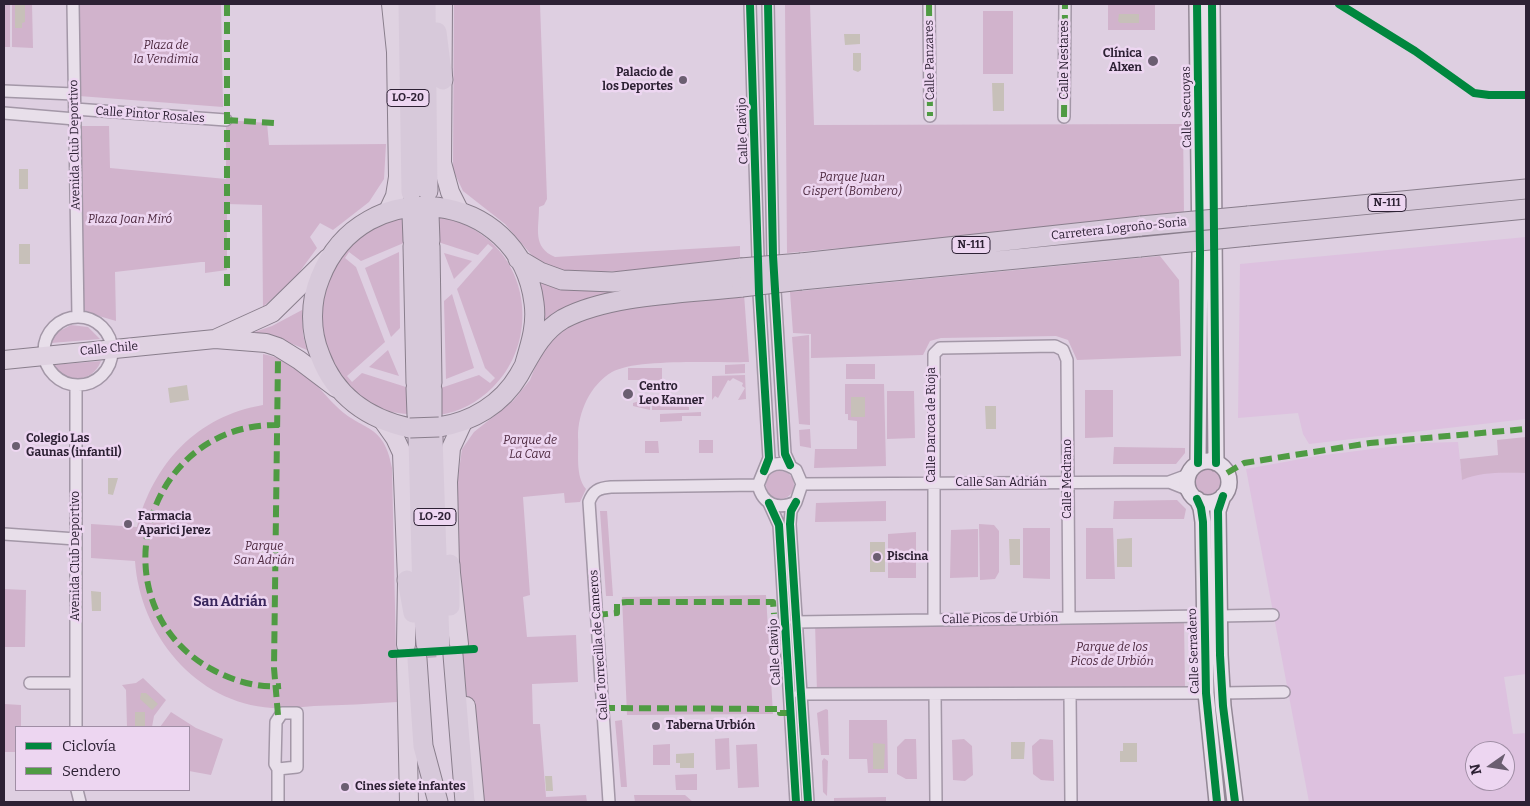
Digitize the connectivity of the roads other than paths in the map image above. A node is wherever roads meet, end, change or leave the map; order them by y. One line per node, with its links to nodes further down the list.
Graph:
1 (73, 4): 17 (street, Avenida Club Deportivo)
2 (391, 4): 14 (main road)
3 (399, 4): 14 (highway)
4 (408, 4): 5 (highway, LO-20)
5 (426, 4)
6 (437, 4): 15 (highway)
7 (443, 4): 15 (main road)
8 (750, 4): 31 (street, Calle Clavijo)
9 (768, 4): 30 (street)
10 (929, 4): 20 (street, Calle Panzares)
11 (1065, 4): 21 (street, Calle Nestares)
12 (1197, 4): 26 (main road, Calle Secuoyas)
13 (1212, 4): 48 (main road)
14 (396, 52): 27 (main road)
15 (443, 80): 25 (main road)
16 (4, 91): 17 (street)
17 (74, 94): 19 (street, Avenida Club Deportivo)
18 (4, 113): 19 (street, Calle Pintor Rosales)
19 (75, 114): 22 (street, Calle Pintor Rosales); 36 (street, Avenida Club Deportivo)
20 (930, 116)
21 (1064, 117)
22 (226, 120)
23 (1526, 189): 33 (highway, Carretera Logroño-Soria / N-111, bridge)
24 (1526, 208): 33 (highway, Carretera Logroño-Soria / N-111, bridge)
25 (459, 210): 27 (highway); 32 (highway)
26 (1199, 210): 52 (main road, Calle Serradero)
27 (388, 211): 29 (highway)
28 (420, 214): 47 (highway, LO-20)
29 (332, 254): 37 (main road, Calle Chile); 44 (highway)
30 (773, 256)
31 (758, 257)
32 (518, 259): 33 (highway, Carretera Logroño-Soria / N-111, bridge); 42 (highway)
33 (801, 272): 34 (highway, Carretera Logroño-Soria / N-111, bridge)
34 (751, 290): 42 (highway, N-111); 50 (street)
35 (775, 291): 49 (street)
36 (78, 317): 39 (street); 40 (street)
37 (215, 338): 39 (main road, Calle Chile); 44 (main road, Calle Chile)
38 (1055, 346): 51 (street, Calle Medrano); 53 (street, Calle Daroca de Rioja)
39 (112, 349): 40 (main road, Calle Chile); 43 (street)
40 (45, 355): 41 (main road, Calle Chile); 43 (street)
41 (4, 360)
42 (525, 363): 46 (highway)
43 (76, 386): 60 (street, Avenida Club Deportivo)
44 (343, 393): 45 (highway)
45 (383, 421): 47 (highway); 62 (main road)
46 (463, 422): 47 (highway); 61 (main road)
47 (425, 427): 68 (highway, LO-20)
48 (1216, 463): 52 (main road); 56 (main road)
49 (790, 465): 50 (street); 54 (street)
50 (764, 471): 55 (street)
51 (1067, 482): 52 (street, Calle San Adrián); 53 (street, Calle San Adrián); 65 (street, Calle Medrano)
52 (1193, 482): 56 (main road); 63 (main road, Calle Serradero)
53 (933, 483): 54 (street, Calle San Adrián); 66 (street, Calle Daroca de Rioja)
54 (802, 484): 57 (street)
55 (758, 485): 58 (street); 85 (street, Calle Torrecilla de Cameros)
56 (1223, 496): 63 (main road, Calle Serradero)
57 (796, 502): 58 (street); 67 (street, Calle Clavijo)
58 (769, 503): 86 (street, Calle Clavijo)
59 (4, 534): 60 (street)
60 (76, 539): 70 (street, Avenida Club Deportivo)
61 (450, 564): 68 (highway)
62 (407, 580): 68 (highway)
63 (1211, 616): 64 (street, Calle Picos de Urbión); 65 (street, Calle Picos de Urbión); 72 (main road, Calle Serradero); 73 (main road, Calle Serradero)
64 (1273, 616)
65 (1069, 618): 66 (street, Calle Picos de Urbión)
66 (934, 620): 67 (street, Calle Picos de Urbión)
67 (796, 622): 74 (street, Calle Clavijo)
68 (434, 651): 79 (main road); 81 (highway); 82 (highway, LO-20); 83 (highway); 84 (main road)
69 (30, 683): 70 (street)
70 (76, 683): 77 (street, Avenida Club Deportivo)
71 (1284, 692): 73 (street)
72 (1206, 693): 76 (street); 90 (main road, Calle Serradero)
73 (1222, 693): 91 (main road, Calle Serradero)
74 (800, 694): 75 (street); 87 (street, Calle Clavijo)
75 (935, 694): 76 (street); 88 (street)
76 (1070, 694): 89 (street)
77 (76, 726)
78 (278, 768): 78 (street); 80 (street)
79 (408, 801)
80 (278, 802)
81 (438, 802)
82 (455, 802)
83 (465, 802)
84 (475, 802)
85 (609, 802)
86 (796, 802)
87 (808, 802)
88 (936, 802)
89 (1071, 802)
90 (1217, 802)
91 (1235, 802)

